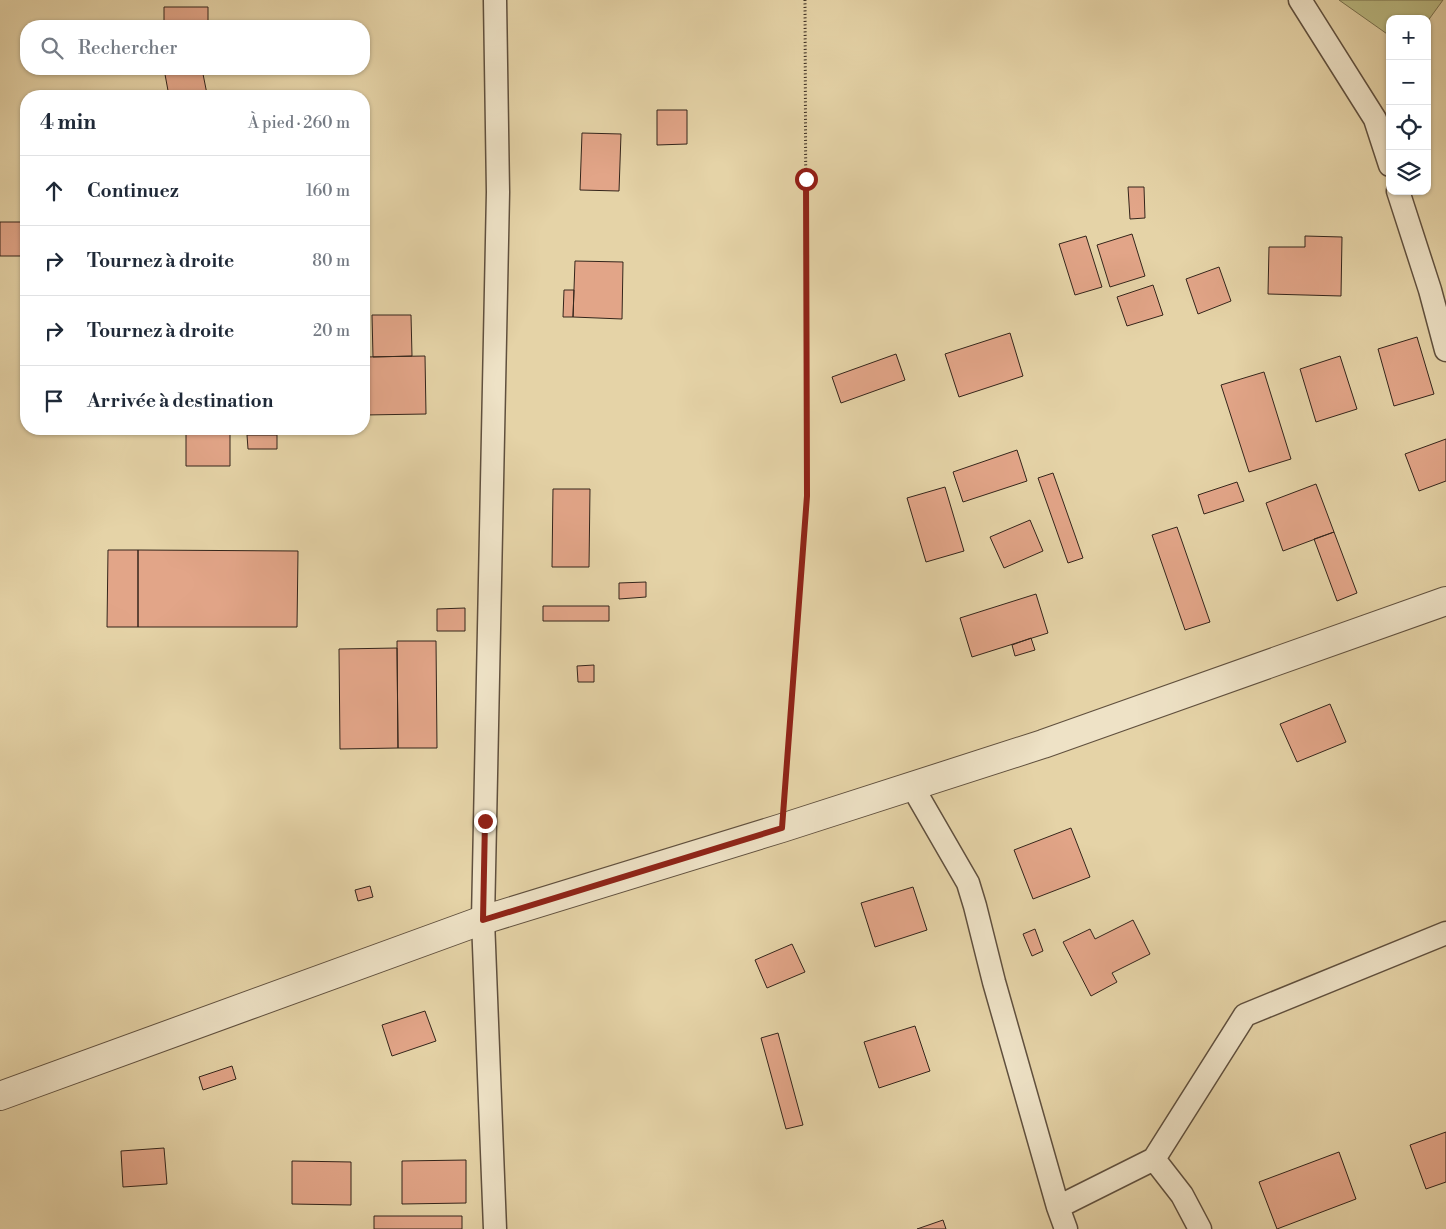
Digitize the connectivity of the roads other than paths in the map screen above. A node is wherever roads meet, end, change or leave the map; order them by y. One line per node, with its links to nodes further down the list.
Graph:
1 (494, 0): 8 (street)
2 (1300, 0): 3 (street)
3 (1386, 153)
4 (1399, 195): 5 (street)
5 (1446, 350)
6 (1446, 602): 7 (street)
7 (912, 786): 8 (street); 12 (street)
8 (483, 920): 10 (street); 13 (street)
9 (1446, 933): 11 (street)
10 (0, 1096)
11 (1154, 1159): 12 (street); 15 (street)
12 (1058, 1207): 14 (street)
13 (495, 1229)
14 (1066, 1229)
15 (1200, 1229)

